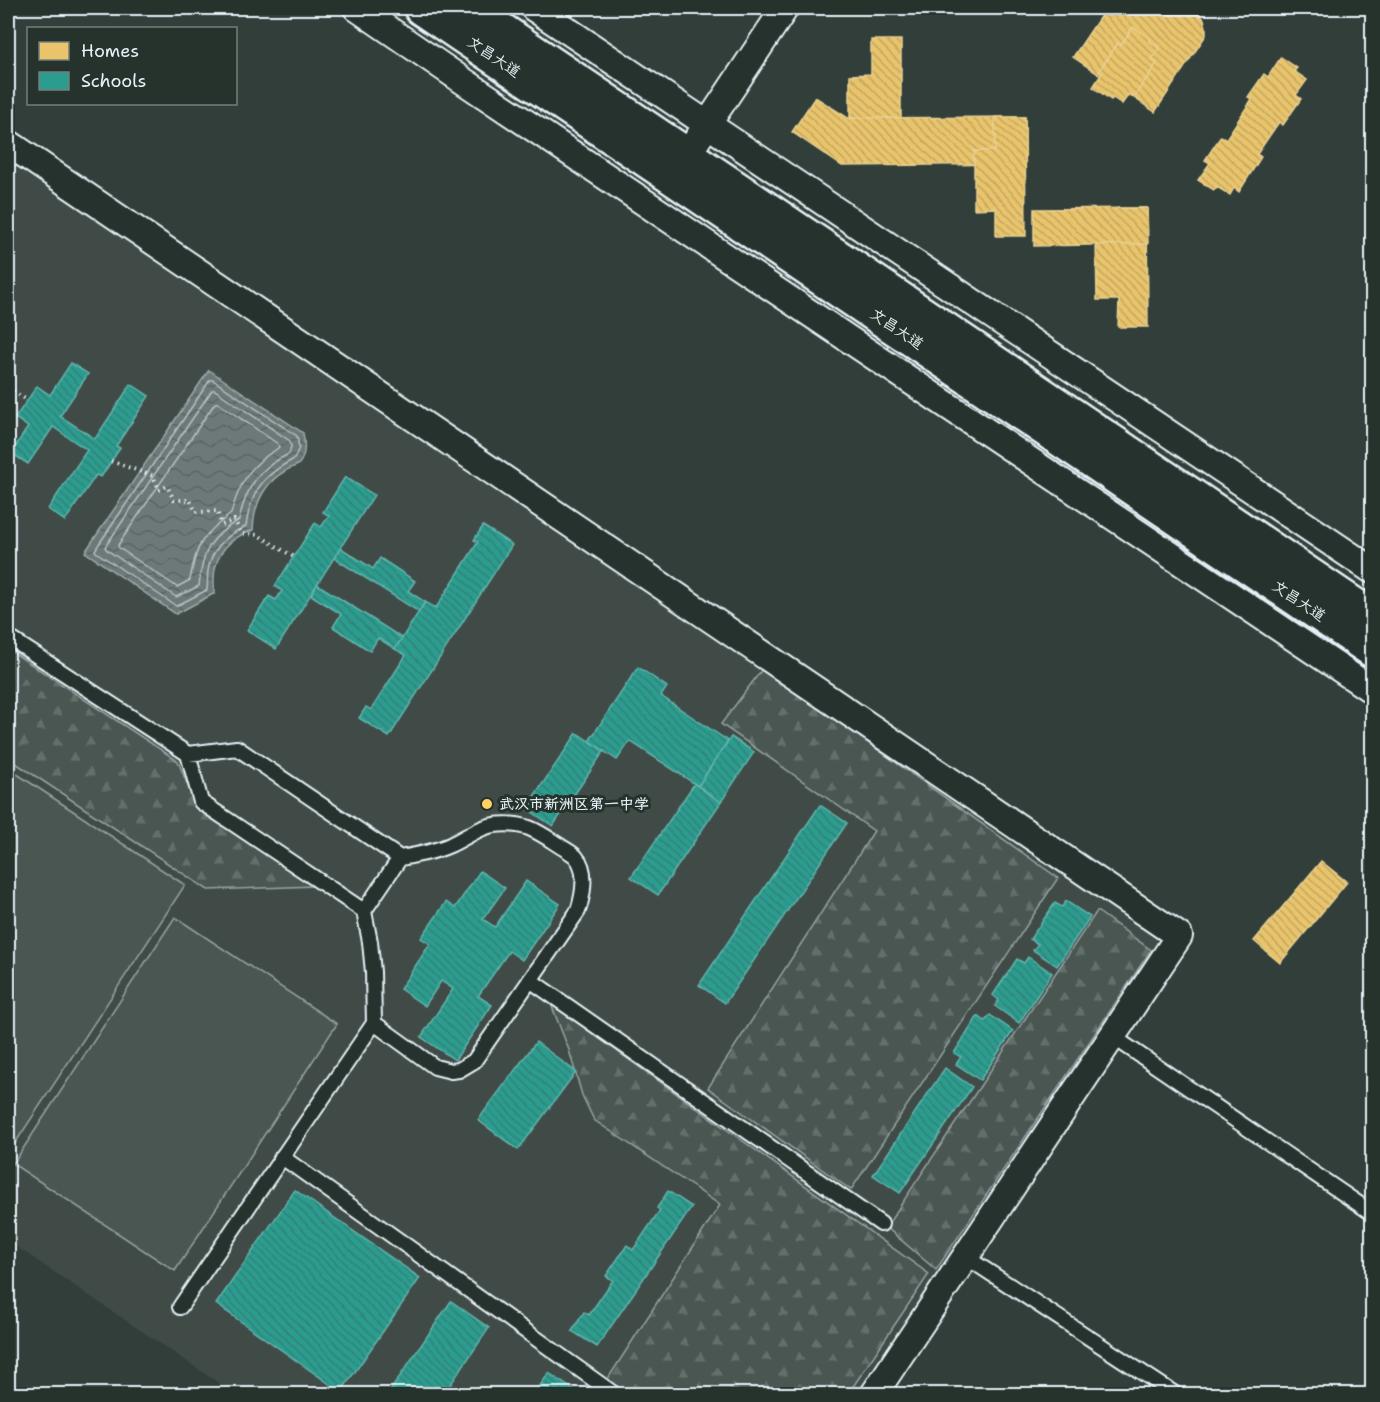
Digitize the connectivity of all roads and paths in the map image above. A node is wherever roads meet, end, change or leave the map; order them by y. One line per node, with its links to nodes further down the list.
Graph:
1 (357, 8): 17 (street)
2 (421, 8): 16 (main road, 文昌大道)
3 (469, 8): 8 (main road, 文昌大道)
4 (534, 8): 6 (street)
5 (785, 8): 6 (street)
6 (707, 124): 8 (street); 13 (street)
7 (8, 143): 23 (street)
8 (687, 155): 14 (main road, 文昌大道)
9 (8, 388): 10 (path)
10 (27, 400)
11 (111, 461): 12 (path)
12 (294, 557)
13 (1372, 570)
14 (1372, 617)
15 (8, 637): 18 (lane)
16 (1372, 650)
17 (1372, 690)
18 (188, 754): 19 (lane); 20 (lane)
19 (400, 858): 20 (lane); 21 (lane)
20 (364, 911): 22 (lane)
21 (530, 980): 22 (lane); 26 (lane)
22 (374, 1023): 24 (lane)
23 (1112, 1036): 25 (lane); 27 (street)
24 (282, 1157): 28 (lane); 29 (lane)
25 (1372, 1213)
26 (881, 1224)
27 (966, 1257): 30 (street); 31 (lane)
28 (180, 1307)
29 (614, 1395)
30 (874, 1395)
31 (1175, 1395)

